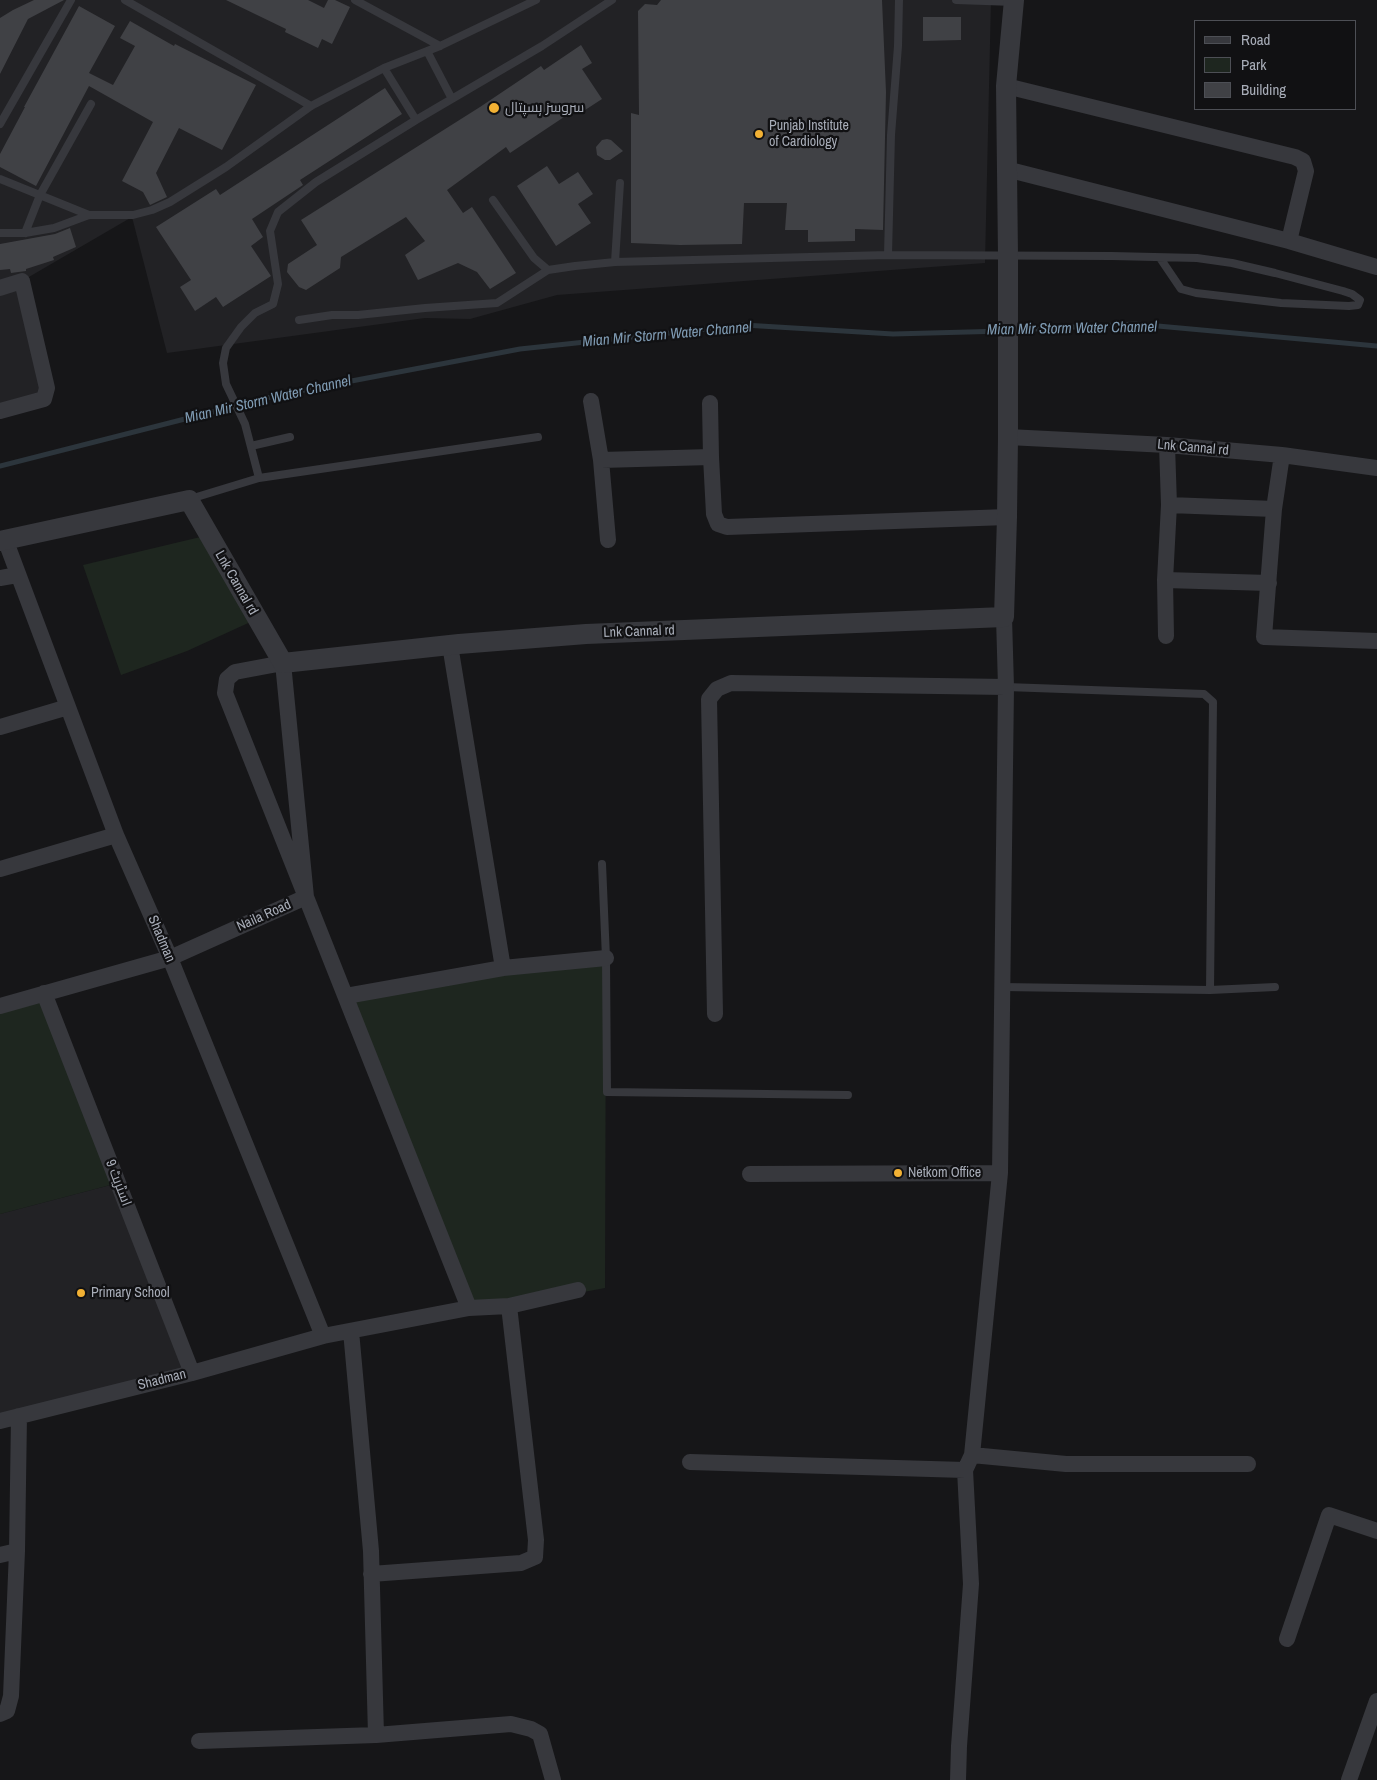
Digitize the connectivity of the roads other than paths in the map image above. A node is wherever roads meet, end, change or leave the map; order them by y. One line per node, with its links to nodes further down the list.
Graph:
1 (72, 0): 17 (lane)
2 (126, 0): 15 (lane)
3 (355, 0): 9 (lane)
4 (536, 0): 9 (lane)
5 (612, 0): 13 (lane)
6 (899, 0): 27 (lane)
7 (956, 0): 8 (lane)
8 (1014, 1): 12 (street)
9 (440, 46): 10 (lane)
10 (427, 51): 11 (lane); 13 (lane)
11 (384, 68): 15 (lane); 16 (lane)
12 (1006, 86): 18 (street); 26 (street)
13 (452, 99): 16 (lane)
14 (91, 104): 21 (lane)
15 (311, 106): 23 (lane)
16 (416, 120): 42 (lane)
17 (0, 124)
18 (1006, 170): 26 (street); 28 (street)
19 (0, 179): 21 (lane)
20 (620, 183): 30 (lane)
21 (40, 195): 23 (lane); 25 (lane)
22 (493, 200): 32 (lane)
23 (89, 216): 25 (lane)
24 (0, 233): 25 (lane)
25 (25, 233)
26 (1289, 241): 31 (street)
27 (888, 255): 28 (lane); 30 (lane)
28 (1008, 256): 29 (lane); 40 (street)
29 (1160, 258): 29 (lane)
30 (615, 262): 32 (lane)
31 (1377, 267)
32 (548, 270): 34 (lane)
33 (0, 288): 37 (street)
34 (299, 320)
35 (592, 401): 45 (street)
36 (710, 403): 44 (street)
37 (0, 411)
38 (290, 437): 42 (lane)
39 (538, 437): 47 (lane)
40 (1008, 437): 41 (street, Lnk Cannal rd); 51 (street)
41 (1167, 445): 43 (street, Lnk Cannal rd); 49 (street)
42 (250, 446): 47 (lane)
43 (1282, 455): 46 (street, Lnk Cannal rd); 50 (street)
44 (711, 457): 45 (street); 51 (street)
45 (601, 460): 53 (street)
46 (1377, 468)
47 (259, 478): 48 (lane)
48 (188, 500): 52 (street); 62 (street, Lnk Cannal rd)
49 (1169, 504): 50 (street); 56 (street)
50 (1274, 510): 57 (street)
51 (1008, 516): 58 (street)
52 (2, 540): 54 (street, Shadman)
53 (608, 540)
54 (17, 575): 55 (street); 64 (street, Shadman)
55 (0, 578)
56 (1164, 580): 57 (street); 59 (street)
57 (1269, 583): 60 (street)
58 (1004, 617): 61 (street, Lnk Cannal rd); 63 (street)
59 (1166, 636)
60 (1377, 641)
61 (450, 645): 62 (street, Lnk Cannal rd); 72 (street)
62 (283, 663): 69 (street); 69 (street, Naila Road)
63 (1006, 688): 73 (street); 75 (lane); 79 (street)
64 (68, 707): 65 (street); 66 (street, Shadman)
65 (0, 727)
66 (116, 835): 68 (street); 70 (street, Shadman)
67 (602, 864): 71 (lane)
68 (0, 869)
69 (306, 897): 70 (street, Naila Road); 77 (street)
70 (170, 958): 76 (street, Naila Road); 87 (street, Shadman)
71 (606, 958): 72 (street); 80 (lane)
72 (503, 968): 77 (street)
73 (1002, 987): 75 (lane); 81 (street)
74 (1275, 987): 75 (lane)
75 (1210, 990)
76 (44, 993): 78 (street, Naila Road); 88 (street, اسٹریٹ 9)
77 (346, 996): 85 (street)
78 (0, 1006)
79 (715, 1014)
80 (848, 1095)
81 (1000, 1173): 82 (street); 92 (street)
82 (750, 1174)
83 (578, 1290): 84 (street, Shadman)
84 (509, 1306): 85 (street, Shadman); 97 (street)
85 (469, 1308): 86 (street, Shadman)
86 (351, 1331): 87 (street, Shadman); 97 (street)
87 (323, 1336): 88 (street, Shadman)
88 (192, 1373): 89 (street, Shadman)
89 (19, 1416): 90 (street, Shadman); 95 (street)
90 (0, 1421)
91 (690, 1462): 92 (street)
92 (968, 1462): 93 (street); 104 (street)
93 (1248, 1464)
94 (1377, 1531): 98 (street)
95 (17, 1551): 96 (street); 100 (street)
96 (0, 1555)
97 (371, 1574): 101 (street)
98 (1287, 1638)
99 (1377, 1701): 105 (street)
100 (0, 1714)
101 (376, 1735): 102 (street); 103 (street)
102 (199, 1740)
103 (552, 1780)
104 (958, 1780)
105 (1349, 1780)

